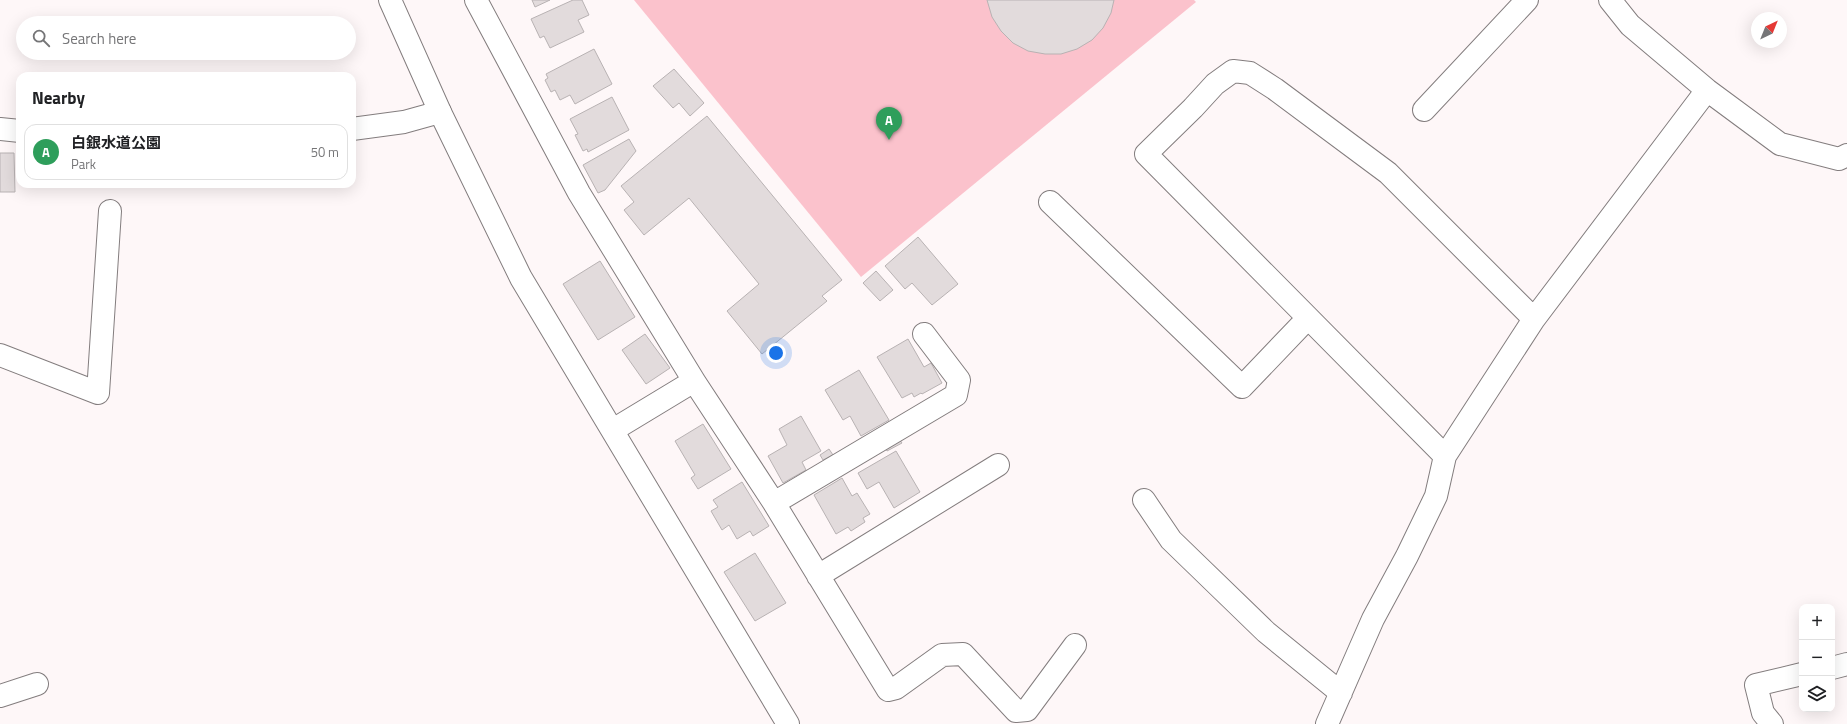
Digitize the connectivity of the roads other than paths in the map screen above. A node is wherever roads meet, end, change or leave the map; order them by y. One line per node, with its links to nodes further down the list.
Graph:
1 (390, 0): 7 (street)
2 (476, 0): 18 (street)
3 (1527, 0): 6 (street)
4 (1610, 0): 5 (street)
5 (1707, 90): 11 (street); 15 (street)
6 (1424, 110)
7 (440, 112): 8 (street); 19 (street)
8 (356, 128)
9 (0, 130): 10 (street)
10 (16, 131)
11 (1844, 159)
12 (1050, 202): 14 (street)
13 (110, 211): 17 (street)
14 (1308, 318): 15 (street); 20 (street)
15 (1534, 319): 20 (street)
16 (924, 334): 23 (street)
17 (0, 355)
18 (694, 381): 19 (street); 23 (street)
19 (613, 430): 32 (street)
20 (1445, 456): 30 (street)
21 (998, 465): 24 (street)
22 (1144, 500): 30 (street)
23 (774, 503): 24 (street)
24 (818, 576): 25 (street)
25 (1075, 645)
26 (1847, 664): 27 (street)
27 (1835, 667)
28 (1799, 675): 34 (street)
29 (37, 684): 31 (street)
30 (1341, 693): 33 (street)
31 (0, 696)
32 (788, 724)
33 (1327, 724)
34 (1772, 724)

